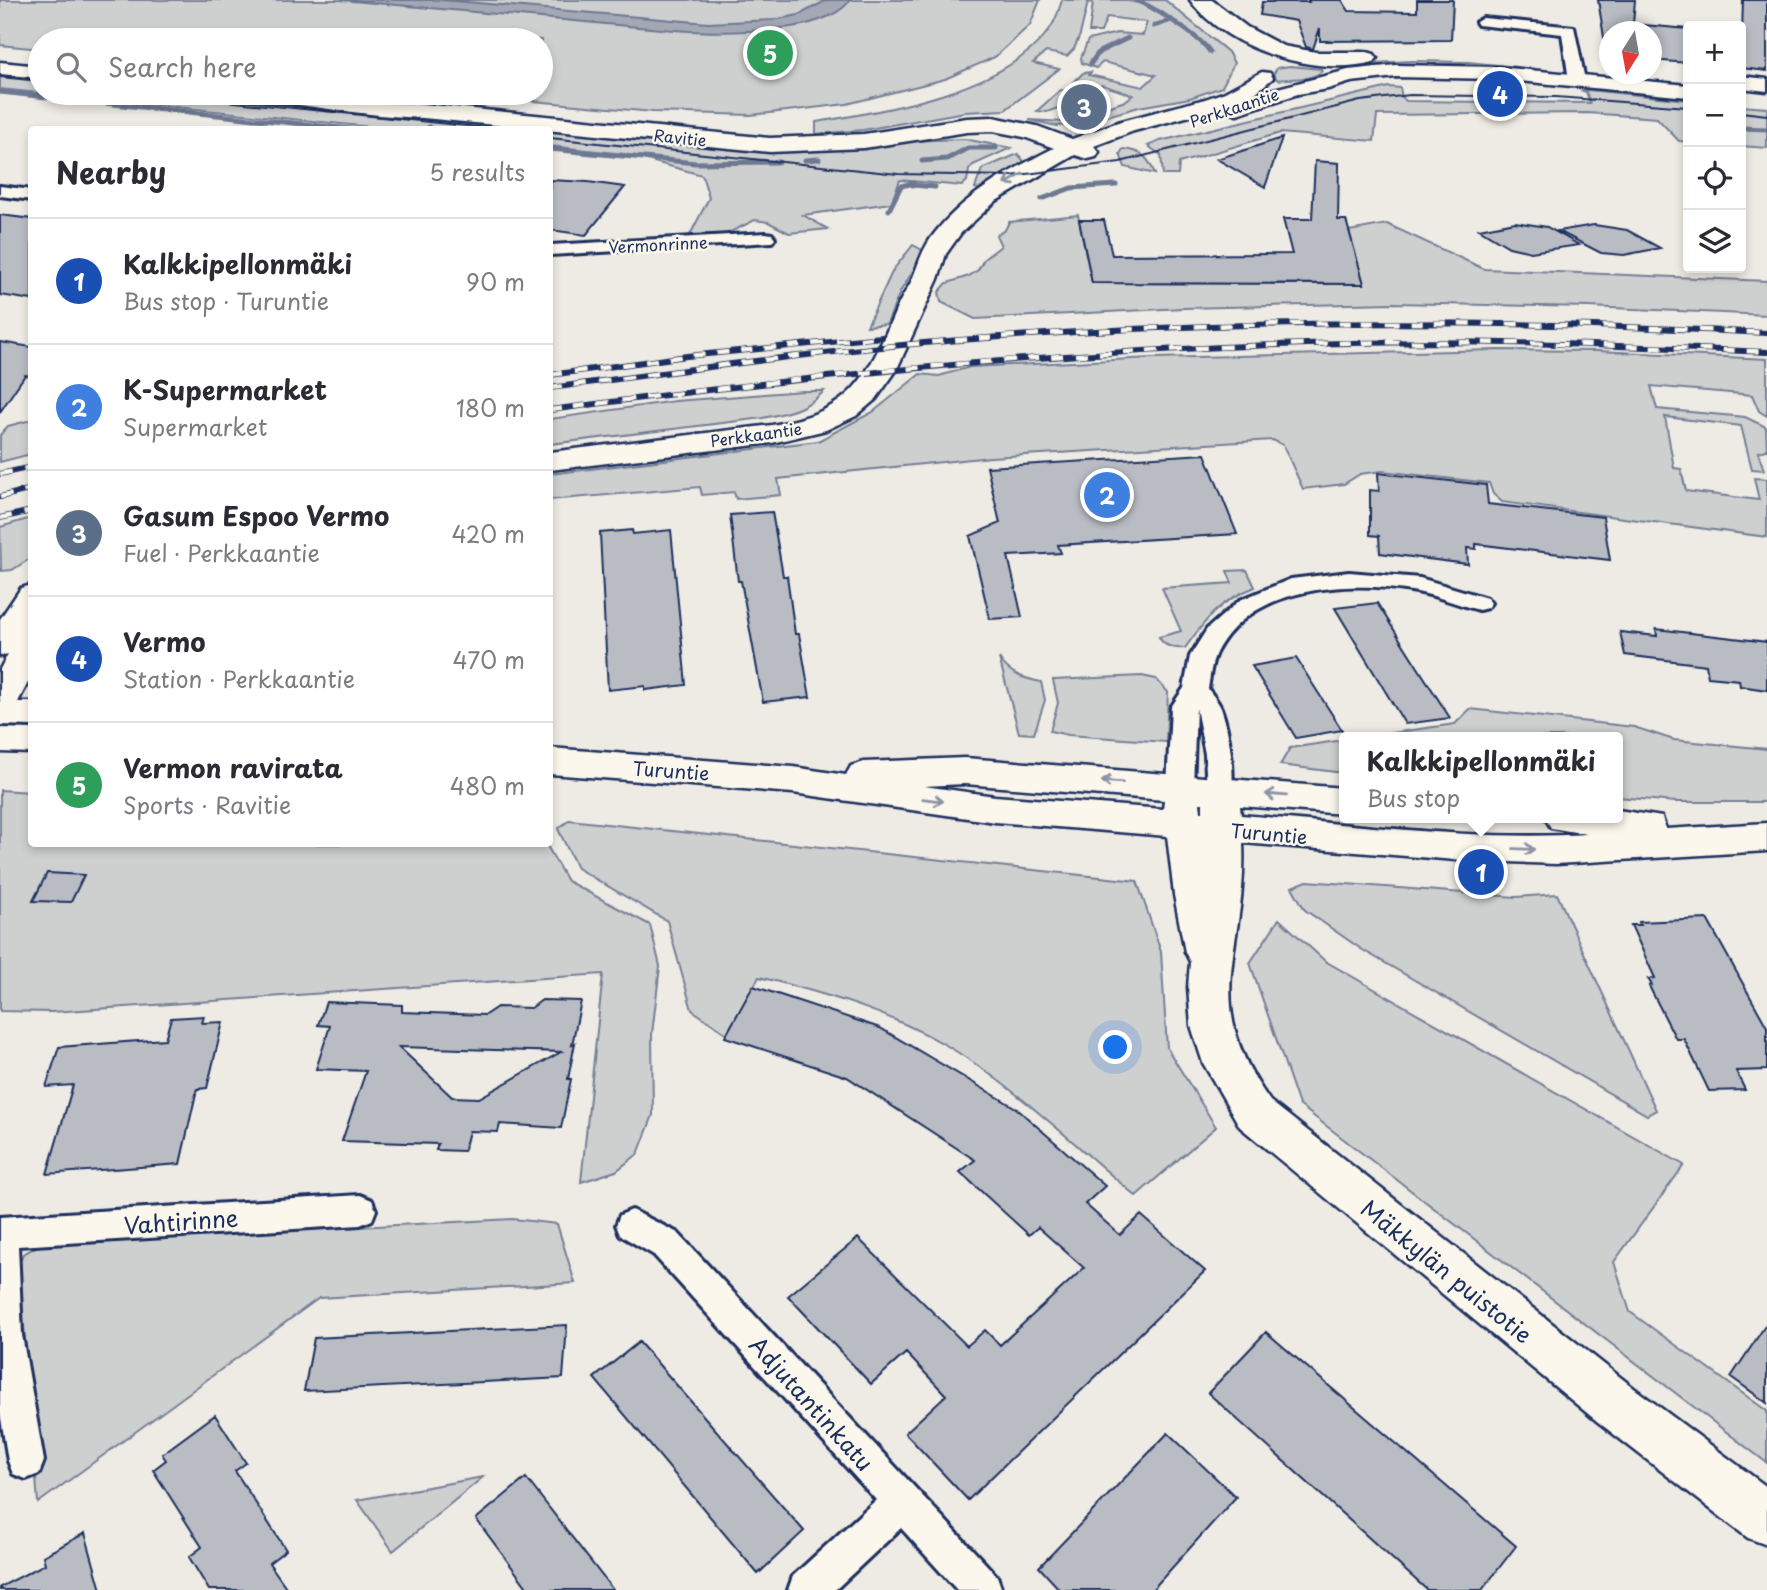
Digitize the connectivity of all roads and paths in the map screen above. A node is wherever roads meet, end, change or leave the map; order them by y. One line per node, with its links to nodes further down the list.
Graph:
1 (1183, 0): 8 (main road)
2 (1199, 0): 4 (main road)
3 (1483, 22): 10 (street)
4 (1297, 58): 5 (main road); 8 (main road)
5 (1320, 59): 10 (main road); 13 (main road)
6 (0, 68): 7 (main road)
7 (28, 71)
8 (1263, 71): 16 (main road); 21 (main road, Perkkaantie)
9 (1599, 71): 10 (main road)
10 (1576, 74): 13 (main road); 17 (main road)
11 (1662, 76): 12 (main road)
12 (1683, 78)
13 (1335, 80): 16 (main road, Perkkaantie)
14 (1746, 83): 15 (main road)
15 (1767, 85)
16 (1295, 88): 21 (main road, Perkkaantie)
17 (1683, 89)
18 (1746, 96): 19 (main road)
19 (1767, 98)
20 (346, 105): 21 (main road, Ravitie)
21 (1075, 156): 26 (main road, Perkkaantie)
22 (0, 191): 23 (street)
23 (28, 194)
24 (766, 238): 25 (street, Vermonrinne)
25 (553, 250)
26 (553, 461)
27 (28, 601): 29 (main road)
28 (1479, 603): 31 (street)
29 (0, 645)
30 (28, 648): 32 (main road)
31 (1196, 690): 39 (street); 40 (street)
32 (0, 703)
33 (0, 713): 34 (main road)
34 (28, 714)
35 (0, 740): 36 (main road)
36 (28, 741)
37 (553, 761): 38 (main road, Turuntie)
38 (793, 780): 39 (main road, Turuntie, one-way to 38); 43 (main road, Turuntie, one-way to 43)
39 (1180, 787): 40 (main road, Turuntie); 43 (main road, Mäkkylän puistotie)
40 (1220, 790): 41 (main road, Turuntie, one-way to 40); 44 (main road, Mäkkylän puistotie)
41 (1339, 800)
42 (1615, 823): 45 (main road, Turuntie)
43 (1182, 825): 44 (main road, Turuntie); 46 (main road, Mäkkylän puistotie)
44 (1224, 829): 45 (main road, Turuntie, one-way to 45); 46 (main road, Mäkkylän puistotie)
45 (1757, 837)
46 (1209, 968): 52 (main road, Mäkkylän puistotie)
47 (360, 1210): 49 (street, Vahtirinne)
48 (632, 1226): 51 (street, Adjutantinkatu)
49 (0, 1232): 50 (street, Vahtirinne)
50 (26, 1461)
51 (902, 1502): 53 (street); 54 (street, Adjutantinkatu)
52 (1767, 1519)
53 (807, 1590)
54 (983, 1590)

